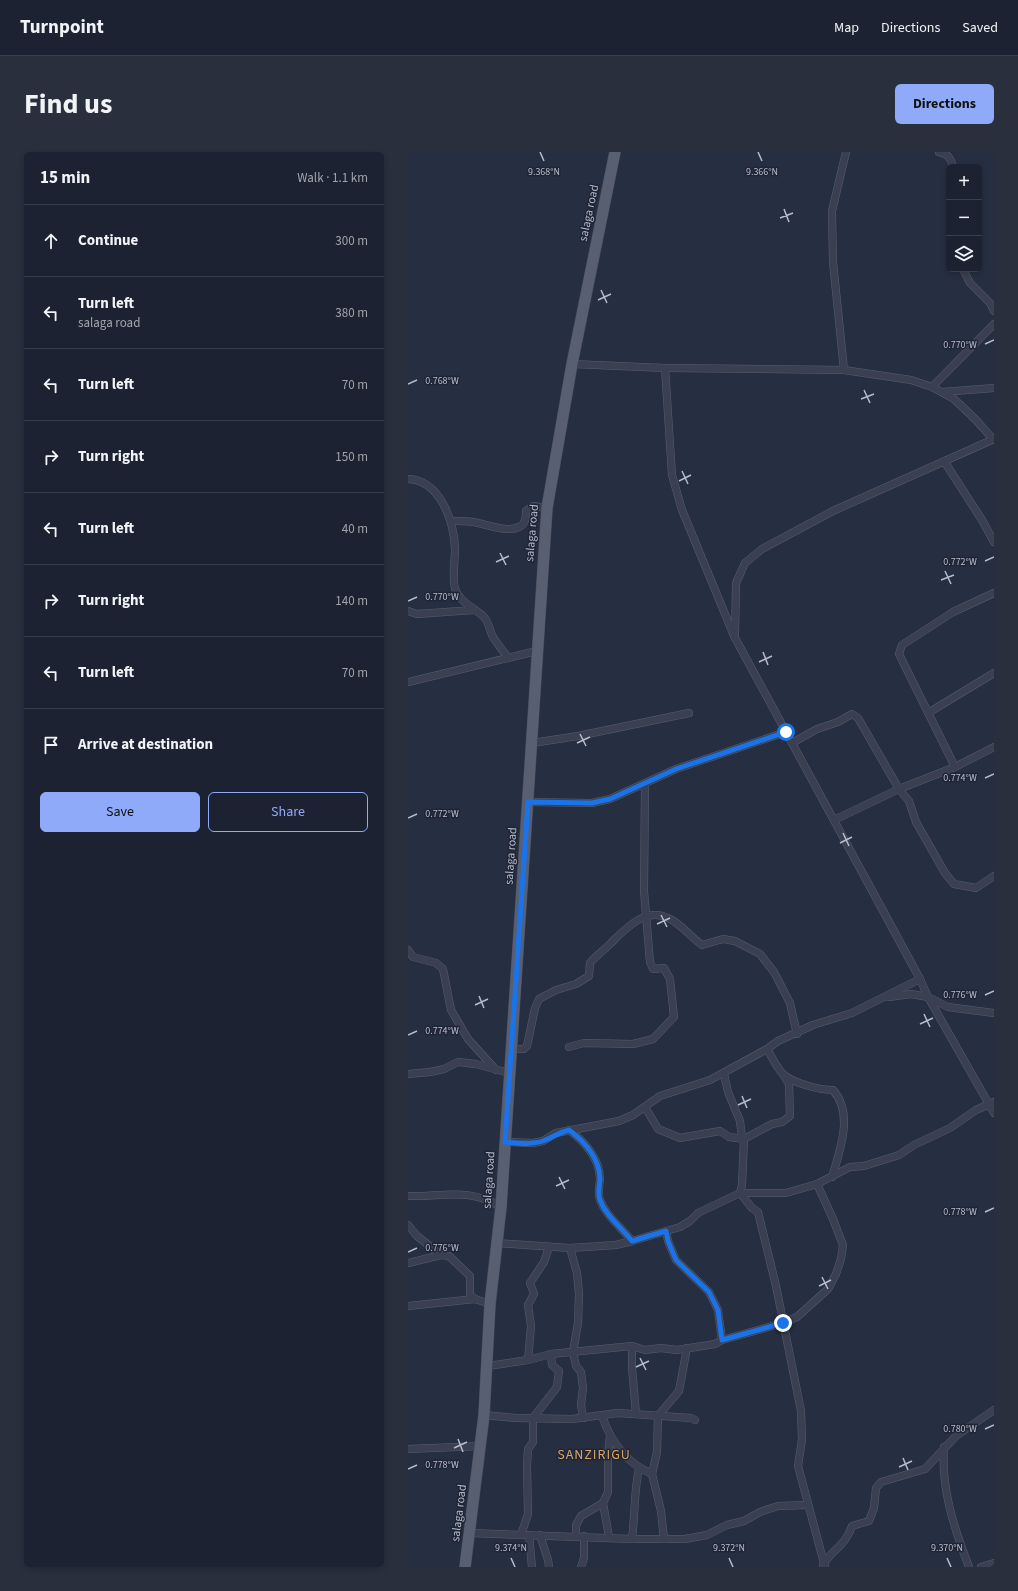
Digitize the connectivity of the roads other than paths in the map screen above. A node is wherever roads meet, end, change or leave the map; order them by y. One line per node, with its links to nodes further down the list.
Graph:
1 (615, 152): 8 (main road, salaga road)
2 (846, 152): 10 (street)
3 (939, 152): 4 (street)
4 (952, 164)
5 (964, 272): 6 (street)
6 (994, 311)
7 (994, 324): 11 (street)
8 (572, 364): 9 (street); 17 (main road, salaga road)
9 (665, 368): 10 (street); 23 (street)
10 (844, 370): 11 (street)
11 (932, 387): 13 (street)
12 (994, 388): 13 (street)
13 (942, 392): 14 (street)
14 (993, 439): 15 (street)
15 (944, 461): 19 (street); 23 (street)
16 (408, 479): 18 (street)
17 (547, 508): 18 (street); 24 (main road, salaga road)
18 (451, 521): 22 (street)
19 (994, 542)
20 (994, 593): 29 (street)
21 (408, 610): 22 (street)
22 (474, 610): 25 (street)
23 (734, 636): 30 (street)
24 (537, 651): 25 (street); 31 (main road, salaga road)
25 (508, 658): 27 (street)
26 (994, 673): 29 (street)
27 (408, 682)
28 (689, 712): 31 (street)
29 (928, 712): 34 (street)
30 (786, 732): 32 (street); 35 (street)
31 (532, 743): 37 (main road, salaga road)
32 (792, 743): 36 (street); 38 (street)
33 (994, 747): 34 (street)
34 (955, 767): 36 (street)
35 (645, 783): 37 (street); 40 (street)
36 (899, 789): 38 (street); 39 (street)
37 (528, 802): 48 (main road, salaga road)
38 (834, 820): 42 (street)
39 (994, 876)
40 (645, 917): 46 (street); 47 (street); 48 (street)
41 (408, 950): 50 (street)
42 (920, 979): 43 (street); 44 (street)
43 (884, 997): 44 (street); 46 (street)
44 (928, 997): 45 (street); 55 (street)
45 (994, 1013)
46 (797, 1034): 49 (street)
47 (569, 1046)
48 (511, 1049): 52 (main road, salaga road)
49 (767, 1049): 53 (street); 54 (street)
50 (496, 1070): 51 (street); 52 (street)
51 (408, 1074)
52 (509, 1074): 60 (main road, salaga road)
53 (724, 1074): 56 (street); 59 (street)
54 (783, 1074): 59 (street); 61 (street)
55 (992, 1103): 57 (street); 61 (street)
56 (645, 1107): 58 (street); 59 (street)
57 (994, 1113)
58 (569, 1130): 60 (street); 68 (street)
59 (743, 1138): 63 (street)
60 (505, 1142): 65 (main road, salaga road)
61 (832, 1177): 62 (street)
62 (817, 1184): 63 (street); 77 (street)
63 (740, 1193): 67 (street); 77 (street)
64 (408, 1196): 65 (street)
65 (501, 1207): 69 (main road, salaga road)
66 (408, 1225): 72 (street)
67 (666, 1231): 68 (street); 78 (street)
68 (632, 1241): 71 (street)
69 (497, 1243): 70 (street); 75 (main road, salaga road)
70 (549, 1247): 71 (street); 83 (street)
71 (570, 1248): 81 (street)
72 (441, 1255): 73 (street); 74 (street)
73 (408, 1263)
74 (475, 1299): 75 (street); 76 (street)
75 (490, 1304): 84 (main road, salaga road)
76 (408, 1306)
77 (783, 1323): 78 (street); 100 (street)
78 (722, 1340): 80 (street)
79 (632, 1346): 80 (street); 81 (street); 86 (street)
80 (687, 1348): 89 (street)
81 (573, 1352): 82 (street); 91 (street)
82 (551, 1354): 83 (street); 90 (street)
83 (528, 1360): 84 (street)
84 (488, 1366): 87 (main road, salaga road)
85 (994, 1410): 95 (street)
86 (636, 1414): 88 (street); 89 (street)
87 (484, 1415): 90 (street); 94 (main road, salaga road)
88 (602, 1416): 91 (street); 93 (street)
89 (658, 1416): 92 (street); 98 (street)
90 (533, 1418): 91 (street); 102 (street)
91 (583, 1418)
92 (695, 1420)
93 (610, 1436): 97 (street); 99 (street)
94 (481, 1446): 96 (street); 101 (main road, salaga road)
95 (944, 1447): 110 (street); 115 (street)
96 (408, 1449)
97 (639, 1468): 98 (street); 107 (street)
98 (652, 1474): 108 (street)
99 (603, 1504): 104 (street); 106 (street)
100 (807, 1505): 108 (street); 110 (street)
101 (470, 1533): 102 (street); 111 (main road, salaga road)
102 (525, 1535): 103 (street); 112 (street)
103 (540, 1535): 104 (street); 113 (street)
104 (576, 1536): 105 (street)
105 (584, 1536): 106 (street); 114 (street)
106 (609, 1538): 107 (street)
107 (632, 1539): 108 (street)
108 (664, 1539)
109 (994, 1563): 116 (street)
110 (824, 1566)
111 (465, 1567)
112 (532, 1567)
113 (548, 1567)
114 (581, 1567)
115 (969, 1567)
116 (981, 1567)

